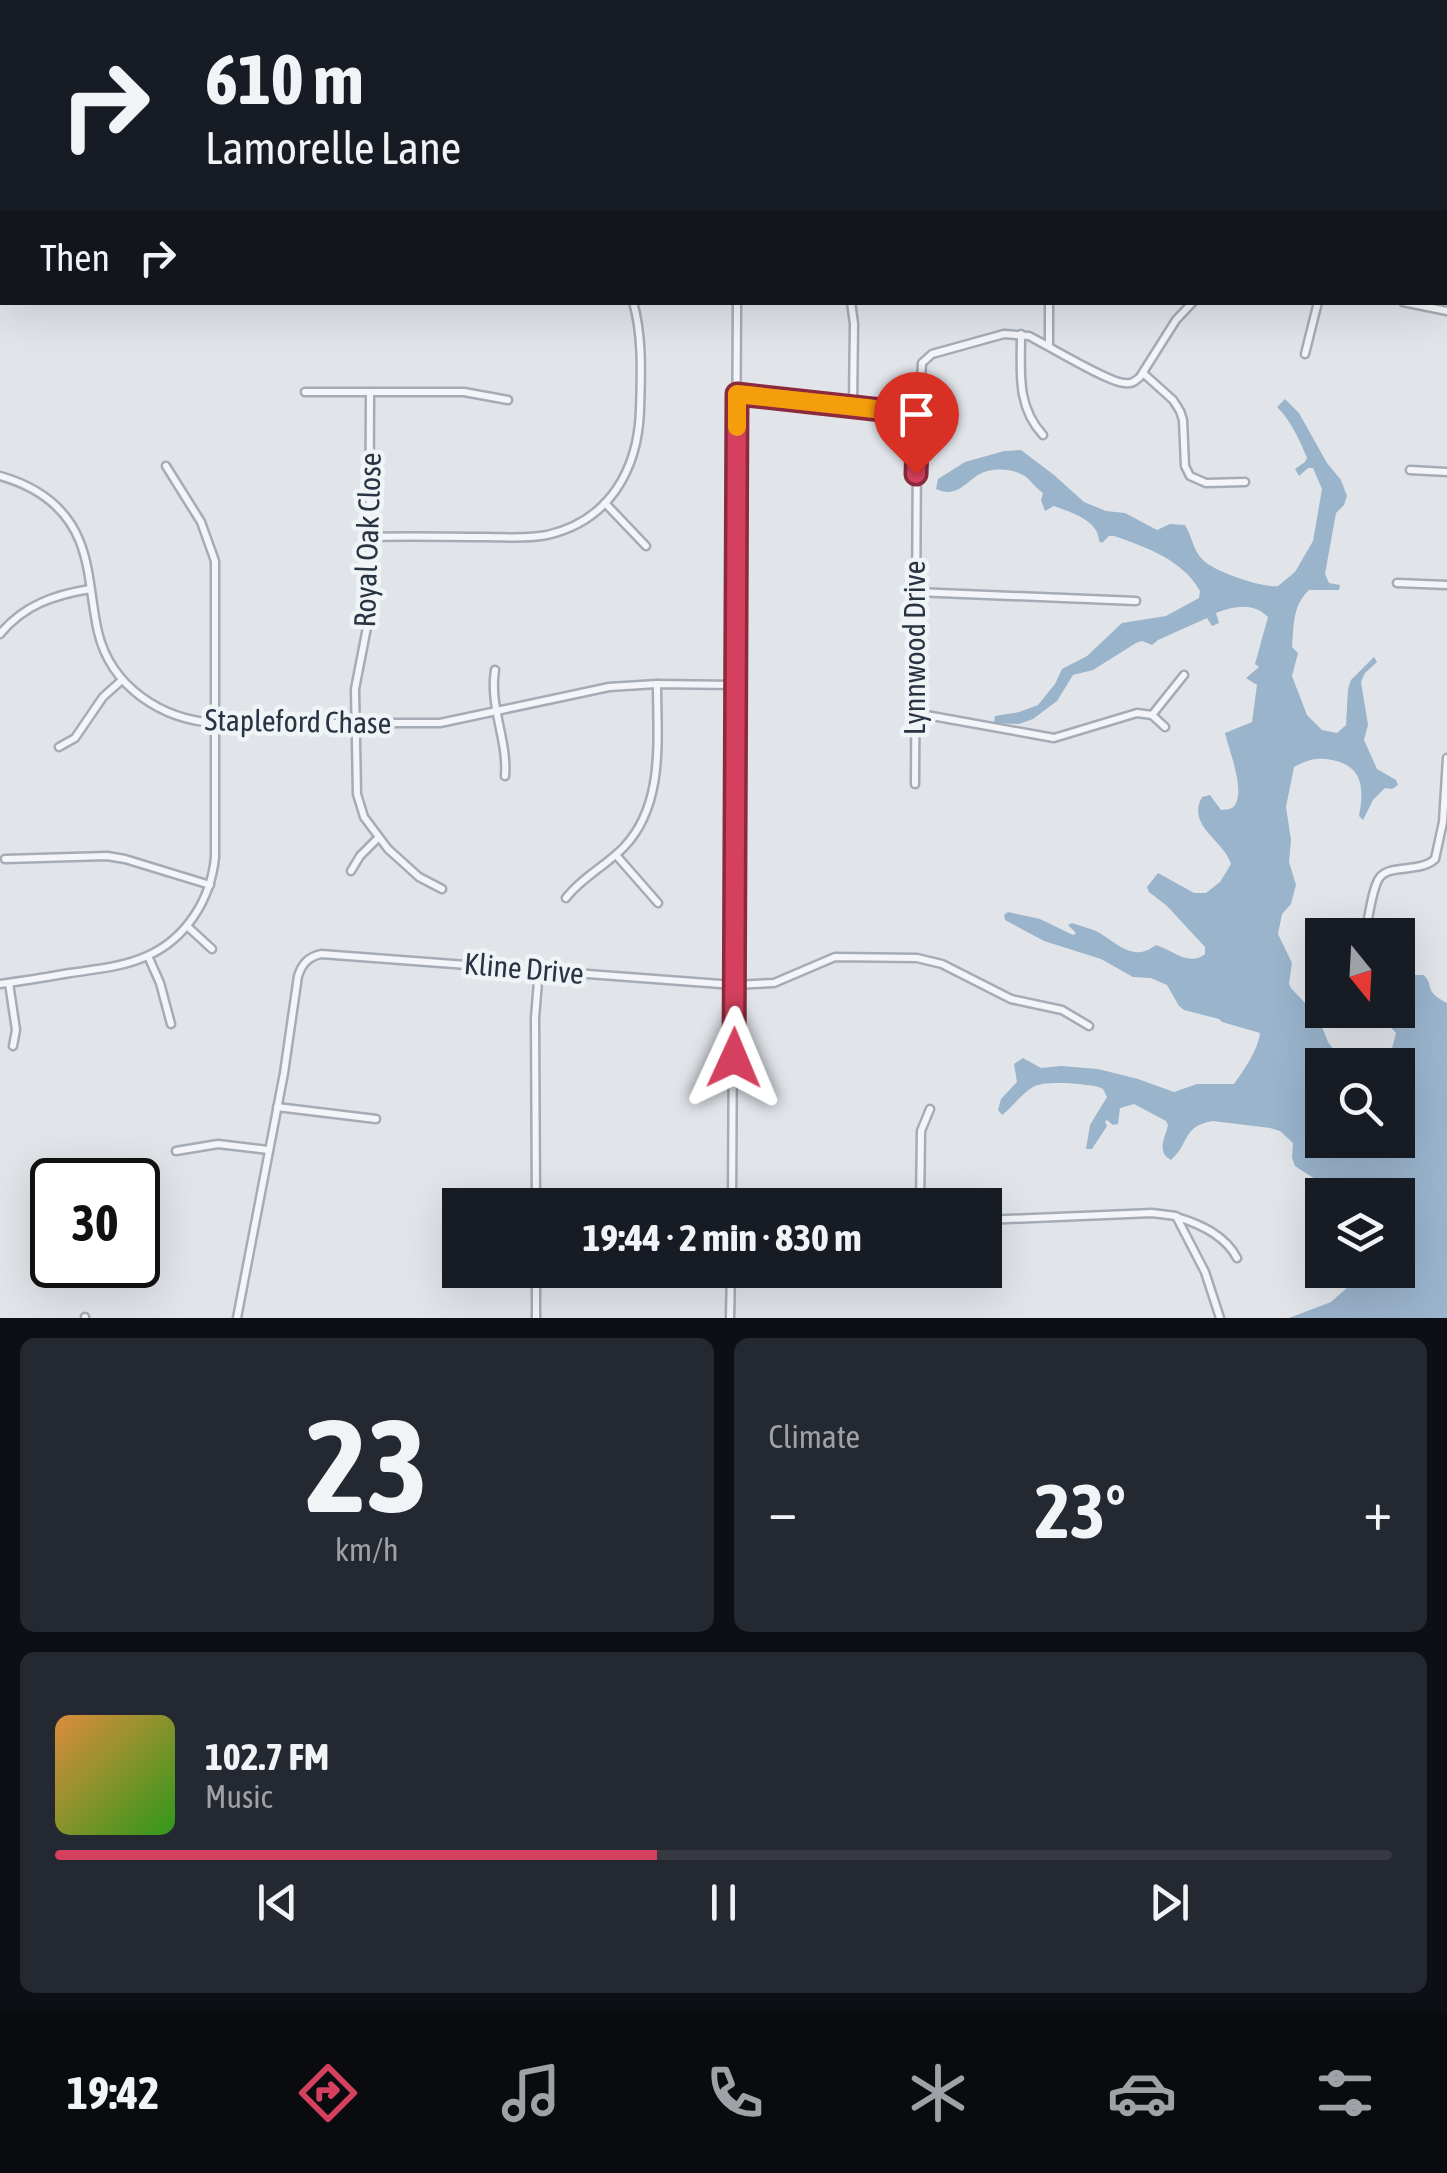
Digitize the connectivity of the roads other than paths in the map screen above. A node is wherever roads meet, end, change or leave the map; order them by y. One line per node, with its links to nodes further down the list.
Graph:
1 (634, 305): 25 (street)
2 (737, 305): 15 (street)
3 (851, 305): 17 (street)
4 (1049, 305): 10 (street)
5 (1190, 305): 12 (street)
6 (1317, 305): 11 (street)
7 (1418, 305): 8 (street)
8 (1447, 311)
9 (1021, 334): 10 (street); 18 (street, Lynnwood Drive); 19 (street)
10 (1048, 346): 12 (street)
11 (1305, 354)
12 (1143, 372): 24 (street)
13 (305, 392): 14 (street)
14 (370, 392): 16 (street); 26 (street, Royal Oak Close)
15 (737, 394): 17 (street); 38 (street)
16 (508, 400)
17 (853, 406): 18 (street)
18 (918, 414): 31 (street, Lynnwood Drive)
19 (1044, 434)
20 (166, 466): 42 (street)
21 (1410, 470): 22 (street)
22 (1447, 472)
23 (0, 476): 30 (street, Stapleford Chase)
24 (1245, 482)
25 (605, 503): 26 (street); 27 (street)
26 (370, 537): 43 (street, Royal Oak Close)
27 (646, 546)
28 (1397, 583): 29 (street)
29 (1447, 585)
30 (90, 589): 33 (street); 36 (street, Stapleford Chase)
31 (915, 592): 32 (street); 40 (street, Lynnwood Drive)
32 (1136, 602)
33 (0, 632)
34 (494, 670): 39 (street)
35 (1184, 675): 41 (street)
36 (122, 680): 42 (street, Stapleford Chase); 45 (street)
37 (656, 684): 38 (street, Stapleford Chase); 39 (street, Stapleford Chase); 50 (street)
38 (735, 685): 64 (street)
39 (495, 712): 43 (street, Stapleford Chase); 47 (street)
40 (914, 713): 41 (street); 48 (street, Lynnwood Drive)
41 (1152, 715): 44 (street)
42 (216, 723): 43 (street, Stapleford Chase); 53 (street)
43 (355, 724): 49 (street, Royal Oak Close)
44 (1164, 726)
45 (59, 746)
46 (1447, 758): 57 (street)
47 (505, 776)
48 (915, 784)
49 (378, 838): 52 (street); 54 (street, Royal Oak Close)
50 (616, 855): 55 (street); 56 (street)
51 (5, 859): 53 (street)
52 (352, 871)
53 (210, 885): 58 (street)
54 (442, 889)
55 (566, 898)
56 (658, 903)
57 (1369, 918)
58 (187, 926): 59 (street); 60 (street)
59 (212, 949)
60 (148, 956): 62 (street); 65 (street)
61 (539, 970): 64 (street, Kline Drive); 68 (street, Kline Drive); 73 (street)
62 (10, 983): 63 (street); 67 (street)
63 (0, 984)
64 (734, 985): 66 (street, Kline Drive); 74 (street)
65 (171, 1024)
66 (1089, 1026)
67 (12, 1046)
68 (277, 1107): 70 (street); 71 (street, Kline Drive)
69 (930, 1109): 75 (street)
70 (376, 1119)
71 (268, 1150): 72 (street); 81 (street, Kline Drive)
72 (176, 1152)
73 (536, 1188)
74 (732, 1188)
75 (920, 1188)
76 (1176, 1216): 77 (street); 78 (street); 84 (street)
77 (1002, 1219)
78 (1236, 1258)
79 (536, 1288): 82 (street)
80 (731, 1288): 83 (street)
81 (237, 1318)
82 (536, 1318)
83 (730, 1318)
84 (1220, 1318)

